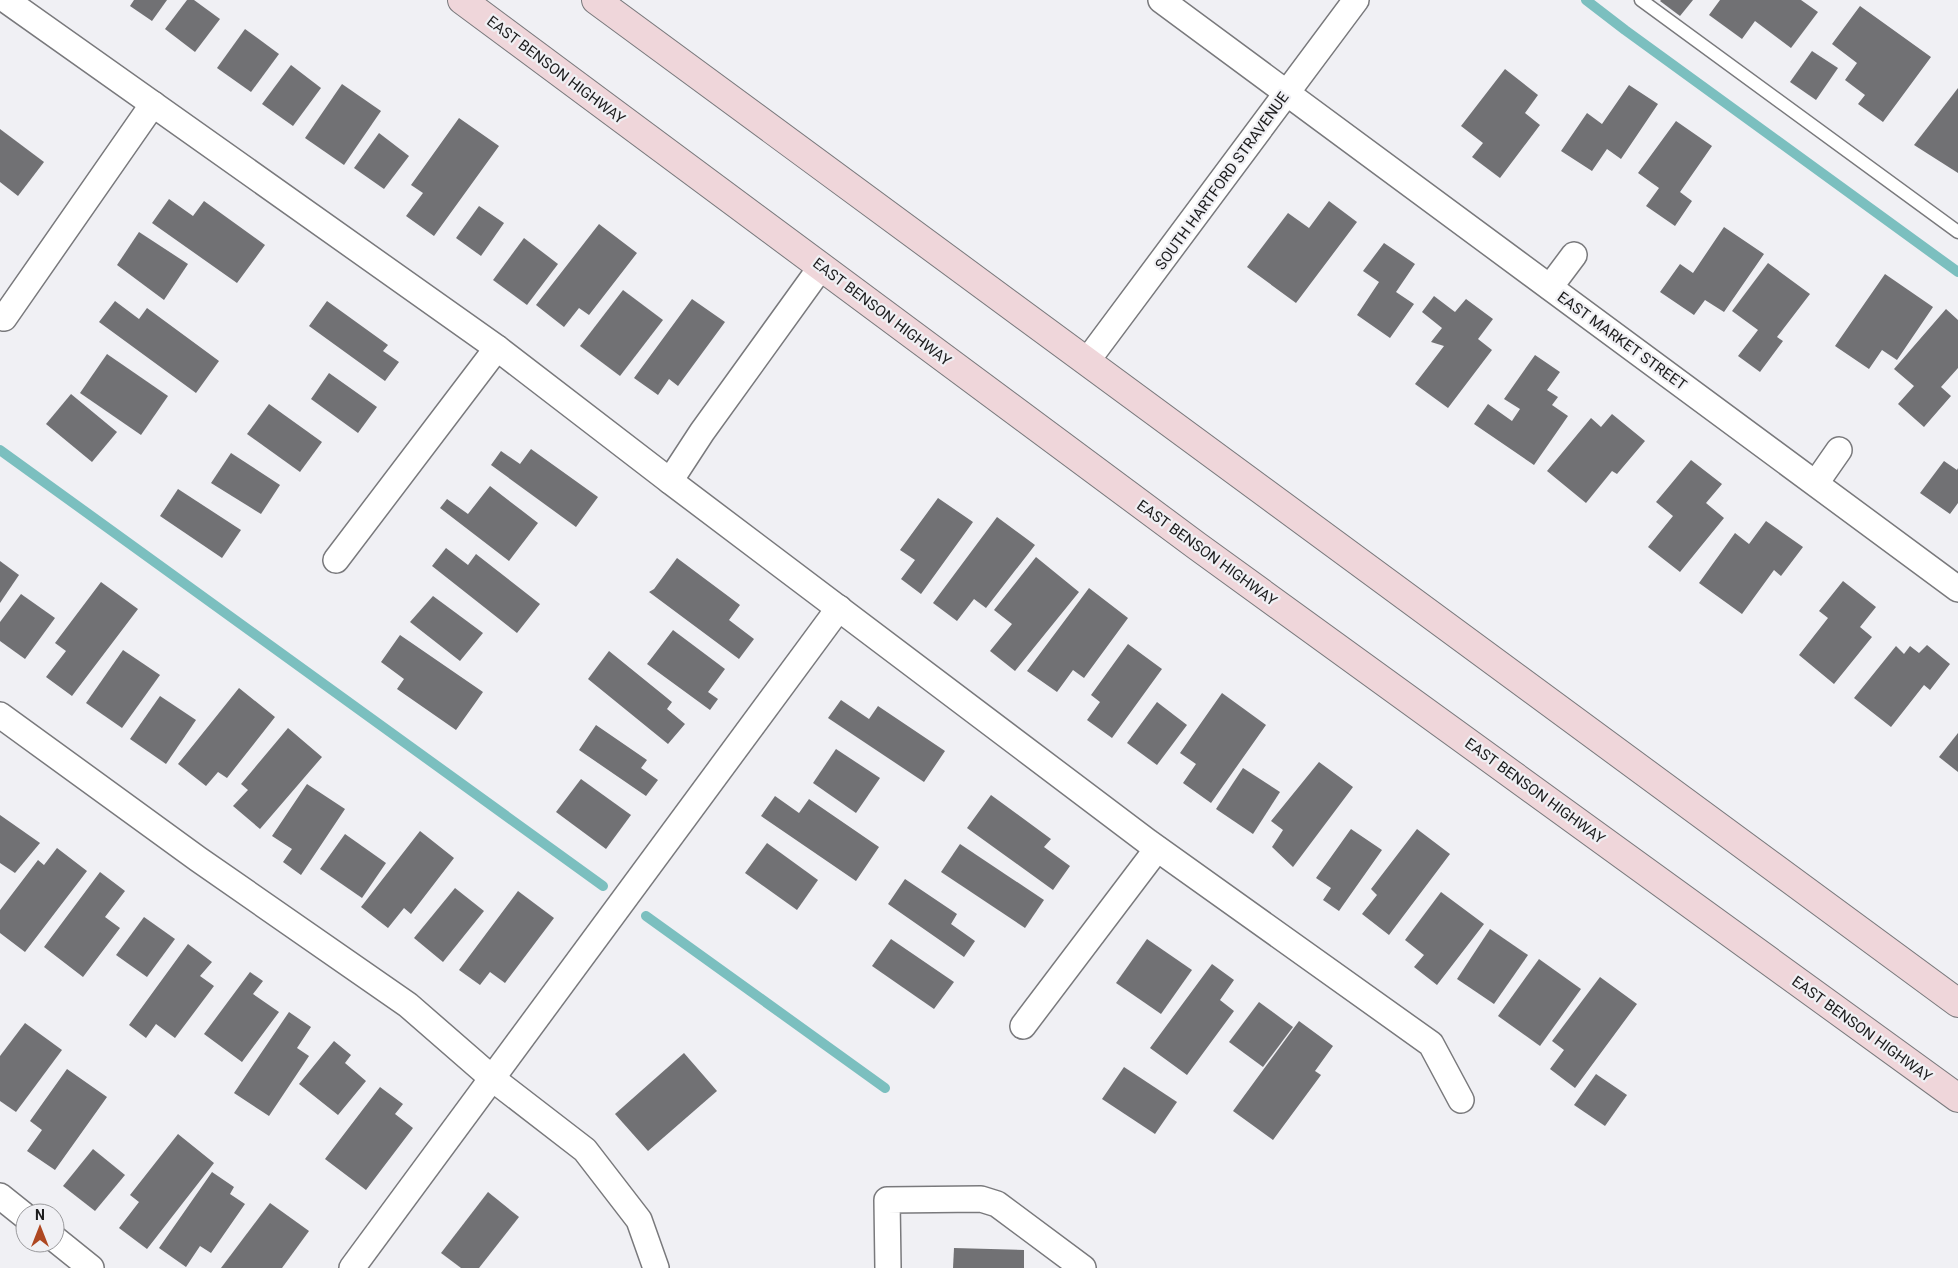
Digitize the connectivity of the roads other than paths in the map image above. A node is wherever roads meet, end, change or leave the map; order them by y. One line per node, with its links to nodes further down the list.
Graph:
1 (6, 0): 8 (street)
2 (462, 0): 11 (main road, EAST BENSON HIGHWAY)
3 (596, 0): 15 (main road)
4 (1161, 0): 7 (street, EAST MARKET STREET)
5 (1356, 0): 7 (street, SOUTH HARTFORD STRAVENUE)
6 (1641, 0): 9 (lane)
7 (1287, 92): 12 (street, EAST MARKET STREET); 15 (street, SOUTH HARTFORD STRAVENUE)
8 (153, 104): 13 (street); 14 (street)
9 (1958, 232)
10 (1574, 255): 12 (street)
11 (821, 267): 17 (street); 27 (main road, EAST BENSON HIGHWAY)
12 (1550, 288): 18 (street, EAST MARKET STREET)
13 (4, 318)
14 (497, 348): 17 (street); 19 (street)
15 (1087, 361): 24 (main road)
16 (1839, 450): 18 (street)
17 (670, 481): 21 (street)
18 (1816, 483): 20 (street, EAST MARKET STREET)
19 (336, 560)
20 (1958, 589)
21 (839, 608): 23 (street); 26 (street)
22 (0, 715): 26 (street)
23 (1157, 849): 25 (street); 28 (street)
24 (1958, 1003)
25 (1023, 1026)
26 (493, 1079): 33 (street); 34 (street)
27 (1958, 1098)
28 (1461, 1100)
29 (0, 1196): 30 (street)
30 (15, 1208)
31 (65, 1248): 32 (street)
32 (91, 1268)
33 (352, 1268)
34 (656, 1268)
35 (888, 1268): 36 (street)
36 (1083, 1268)

